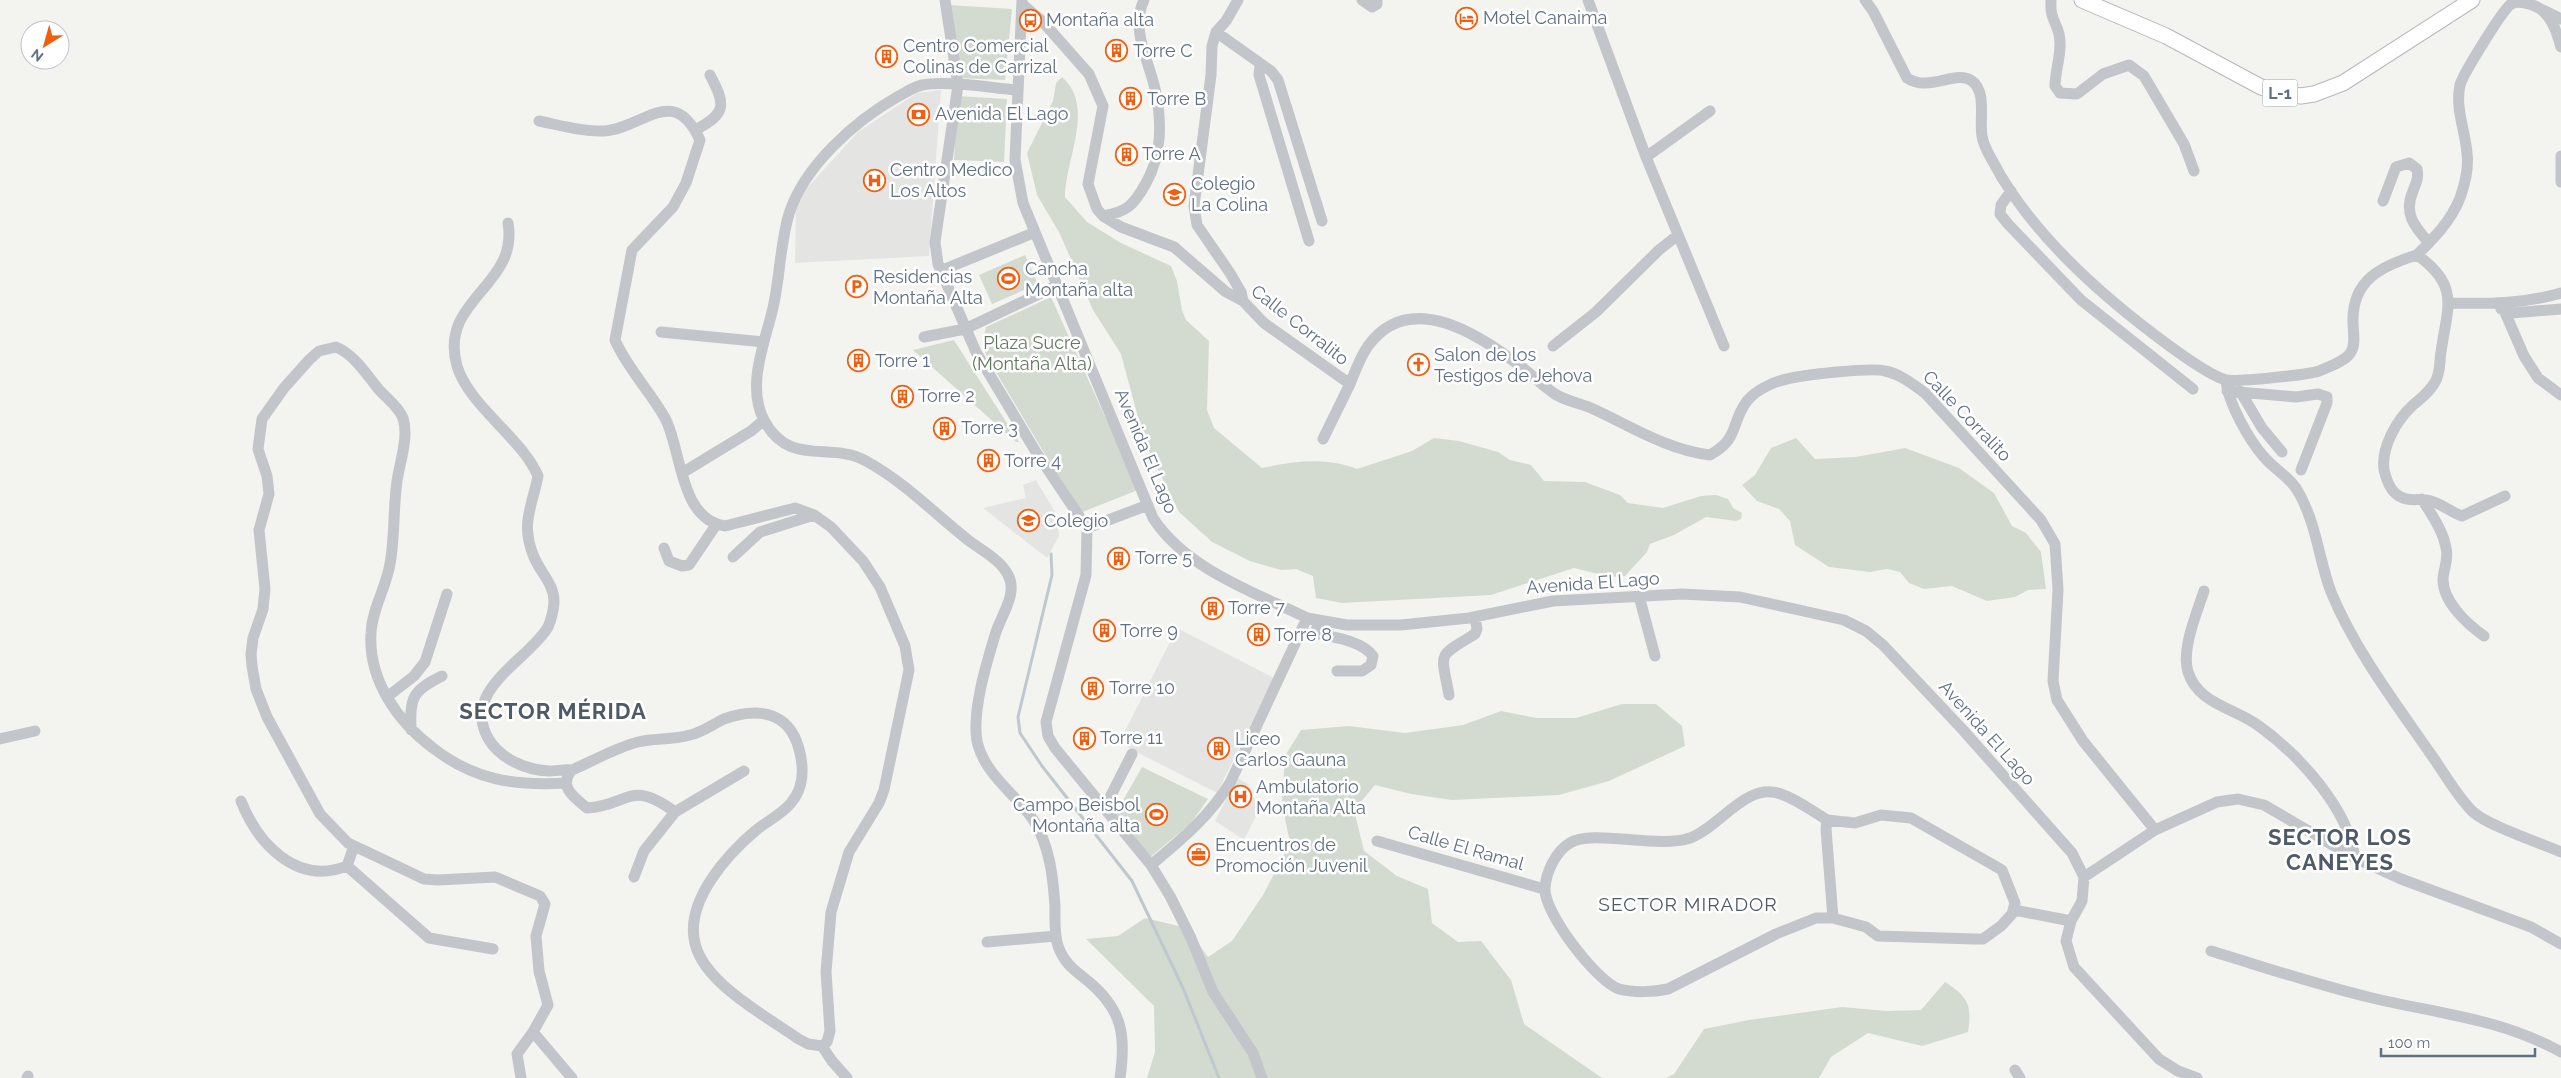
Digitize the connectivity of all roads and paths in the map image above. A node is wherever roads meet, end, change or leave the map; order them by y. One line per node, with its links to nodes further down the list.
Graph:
1 (945, 0): 20 (street)
2 (1144, 0): 31 (street)
3 (1238, 0): 16 (street)
4 (1362, 0): 5 (street)
5 (1377, 0)
6 (1588, 0): 26 (street)
7 (1865, 0): 29 (street)
8 (2051, 0): 27 (street)
9 (2082, 0): 12 (main road, L-1)
10 (2108, 0): 11 (main road, L-1)
11 (2455, 0)
12 (2472, 0)
13 (1022, 2): 21 (street, Avenida El Lago); 31 (street)
14 (2541, 10): 15 (street); 17 (street); 37 (street)
15 (2561, 19)
16 (1216, 32): 18 (street); 42 (street)
17 (2561, 47)
18 (1260, 65): 32 (street); 36 (street)
19 (710, 74): 24 (street)
20 (958, 85): 21 (street); 39 (street); 50 (street)
21 (1017, 90): 34 (street, Avenida El Lago)
22 (1710, 111): 26 (street)
23 (539, 121): 24 (street)
24 (695, 130): 62 (street)
25 (2561, 156): 28 (street)
26 (1646, 157): 35 (street)
27 (2194, 171)
28 (2560, 182)
29 (2011, 191): 54 (street); 55 (street)
30 (2383, 201): 37 (street)
31 (1103, 216): 42 (street, Calle Corralito)
32 (1322, 221)
33 (508, 223): 87 (street)
34 (1033, 233): 39 (street); 40 (street, Avenida El Lago)
35 (1678, 235): 51 (street); 52 (street)
36 (1309, 241)
37 (2429, 243): 38 (street)
38 (2417, 255): 43 (street); 54 (street)
39 (940, 271): 47 (street)
40 (1056, 286): 47 (street); 65 (street, Avenida El Lago)
41 (2561, 293): 44 (street)
42 (1243, 300): 53 (street, Calle Corralito)
43 (2449, 303): 44 (street); 64 (street)
44 (2492, 304): 46 (street)
45 (2561, 309): 46 (street)
46 (2504, 310): 57 (street)
47 (965, 329): 49 (street); 68 (street)
48 (661, 332): 50 (street)
49 (924, 337)
50 (764, 342): 58 (street)
51 (1553, 346)
52 (1724, 346)
53 (1350, 384): 59 (street); 94 (street, Calle Corralito)
54 (2227, 386): 56 (street); 97 (street)
55 (2193, 389)
56 (2240, 391): 60 (street); 61 (street)
57 (2561, 395)
58 (764, 420): 62 (street); 107 (street)
59 (1323, 439)
60 (2282, 452)
61 (2301, 470)
62 (682, 473): 67 (street)
63 (2505, 496): 64 (street)
64 (2422, 499): 77 (street)
65 (1148, 505): 68 (street); 75 (street, Avenida El Lago)
66 (814, 515): 67 (street); 70 (street); 113 (street)
67 (716, 525): 69 (street)
68 (1087, 528): 91 (street)
69 (664, 548)
70 (733, 557)
71 (2204, 591): 98 (street)
72 (447, 594): 82 (street)
73 (1639, 596): 74 (street, Avenida El Lago); 78 (street); 101 (street, Avenida El Lago)
74 (1475, 617): 76 (street, Avenida El Lago); 81 (street)
75 (1307, 618): 76 (street, Avenida El Lago); 99 (street)
76 (1319, 622): 79 (street)
77 (2484, 636)
78 (1655, 656)
79 (1337, 671)
80 (442, 676): 83 (street)
81 (1449, 695)
82 (387, 697): 83 (street); 96 (street)
83 (411, 730): 89 (street)
84 (35, 731): 85 (street)
85 (0, 739)
86 (1132, 754): 91 (street)
87 (572, 770): 89 (street); 113 (street)
88 (744, 771): 92 (street)
89 (565, 783): 92 (street)
90 (241, 802): 100 (street)
91 (1105, 807): 99 (street)
92 (675, 812): 102 (street)
93 (1827, 820): 103 (street); 104 (street); 105 (street)
94 (2155, 830): 98 (street); 101 (street)
95 (1377, 841): 103 (street, Calle El Ramal)
96 (354, 846): 100 (street); 112 (street)
97 (2561, 852)
98 (2355, 858): 109 (street)
99 (1151, 865): 119 (street)
100 (347, 866): 110 (street)
101 (2084, 876): 106 (street)
102 (634, 877)
103 (1544, 889): 105 (street)
104 (2014, 910): 105 (street); 106 (street)
105 (1833, 918)
106 (2071, 921): 120 (street)
107 (1056, 936): 108 (street); 118 (street)
108 (987, 942)
109 (2561, 944)
110 (493, 949)
111 (2211, 951): 114 (street)
112 (533, 1032): 115 (street); 116 (street)
113 (822, 1046): 117 (street)
114 (2561, 1052)
115 (521, 1078)
116 (572, 1078)
117 (847, 1078)
118 (1120, 1078)
119 (1262, 1078)
120 (2197, 1078)

